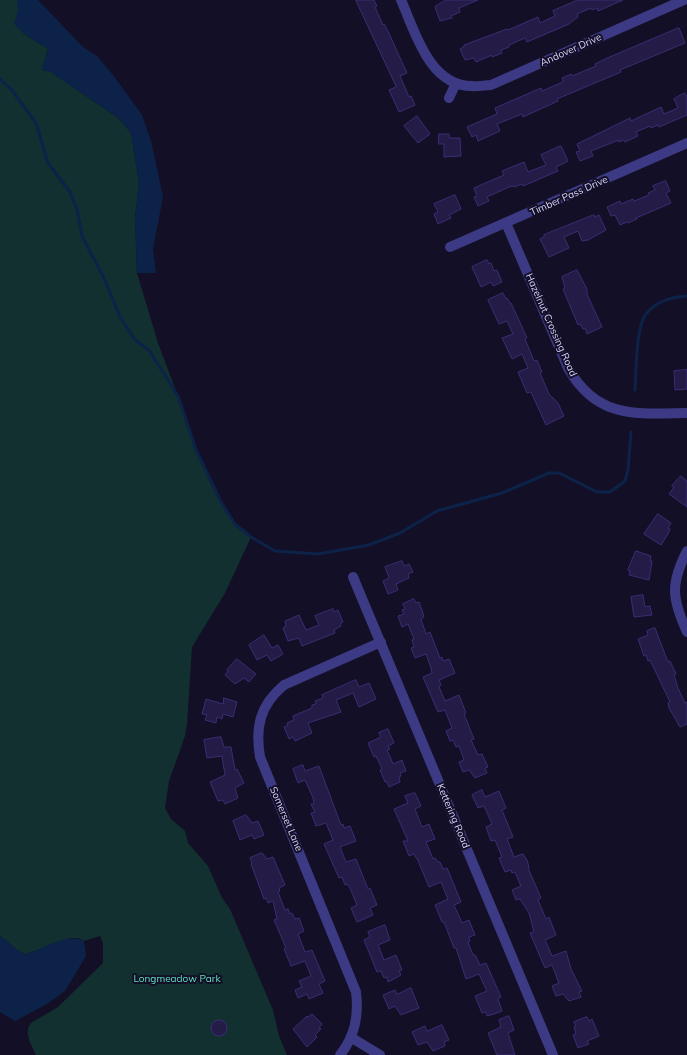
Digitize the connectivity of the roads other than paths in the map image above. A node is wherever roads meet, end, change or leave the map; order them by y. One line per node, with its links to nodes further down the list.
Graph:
1 (401, 0): 3 (street)
2 (684, 0): 3 (street, Andover Drive)
3 (456, 83): 4 (street)
4 (449, 98)
5 (687, 143): 6 (street, Timber Pass Drive)
6 (506, 223): 7 (street, Timber Pass Drive); 8 (street, Hazelnut Crossing Road)
7 (450, 247)
8 (687, 413)
9 (687, 551): 11 (street)
10 (353, 577): 12 (street, Kettering Road)
11 (687, 632)
12 (381, 642): 13 (street, Somerset Lane); 16 (street, Kettering Road)
13 (352, 1038): 14 (street, Somerset Lane); 15 (street)
14 (340, 1055)
15 (380, 1055)
16 (553, 1055)

